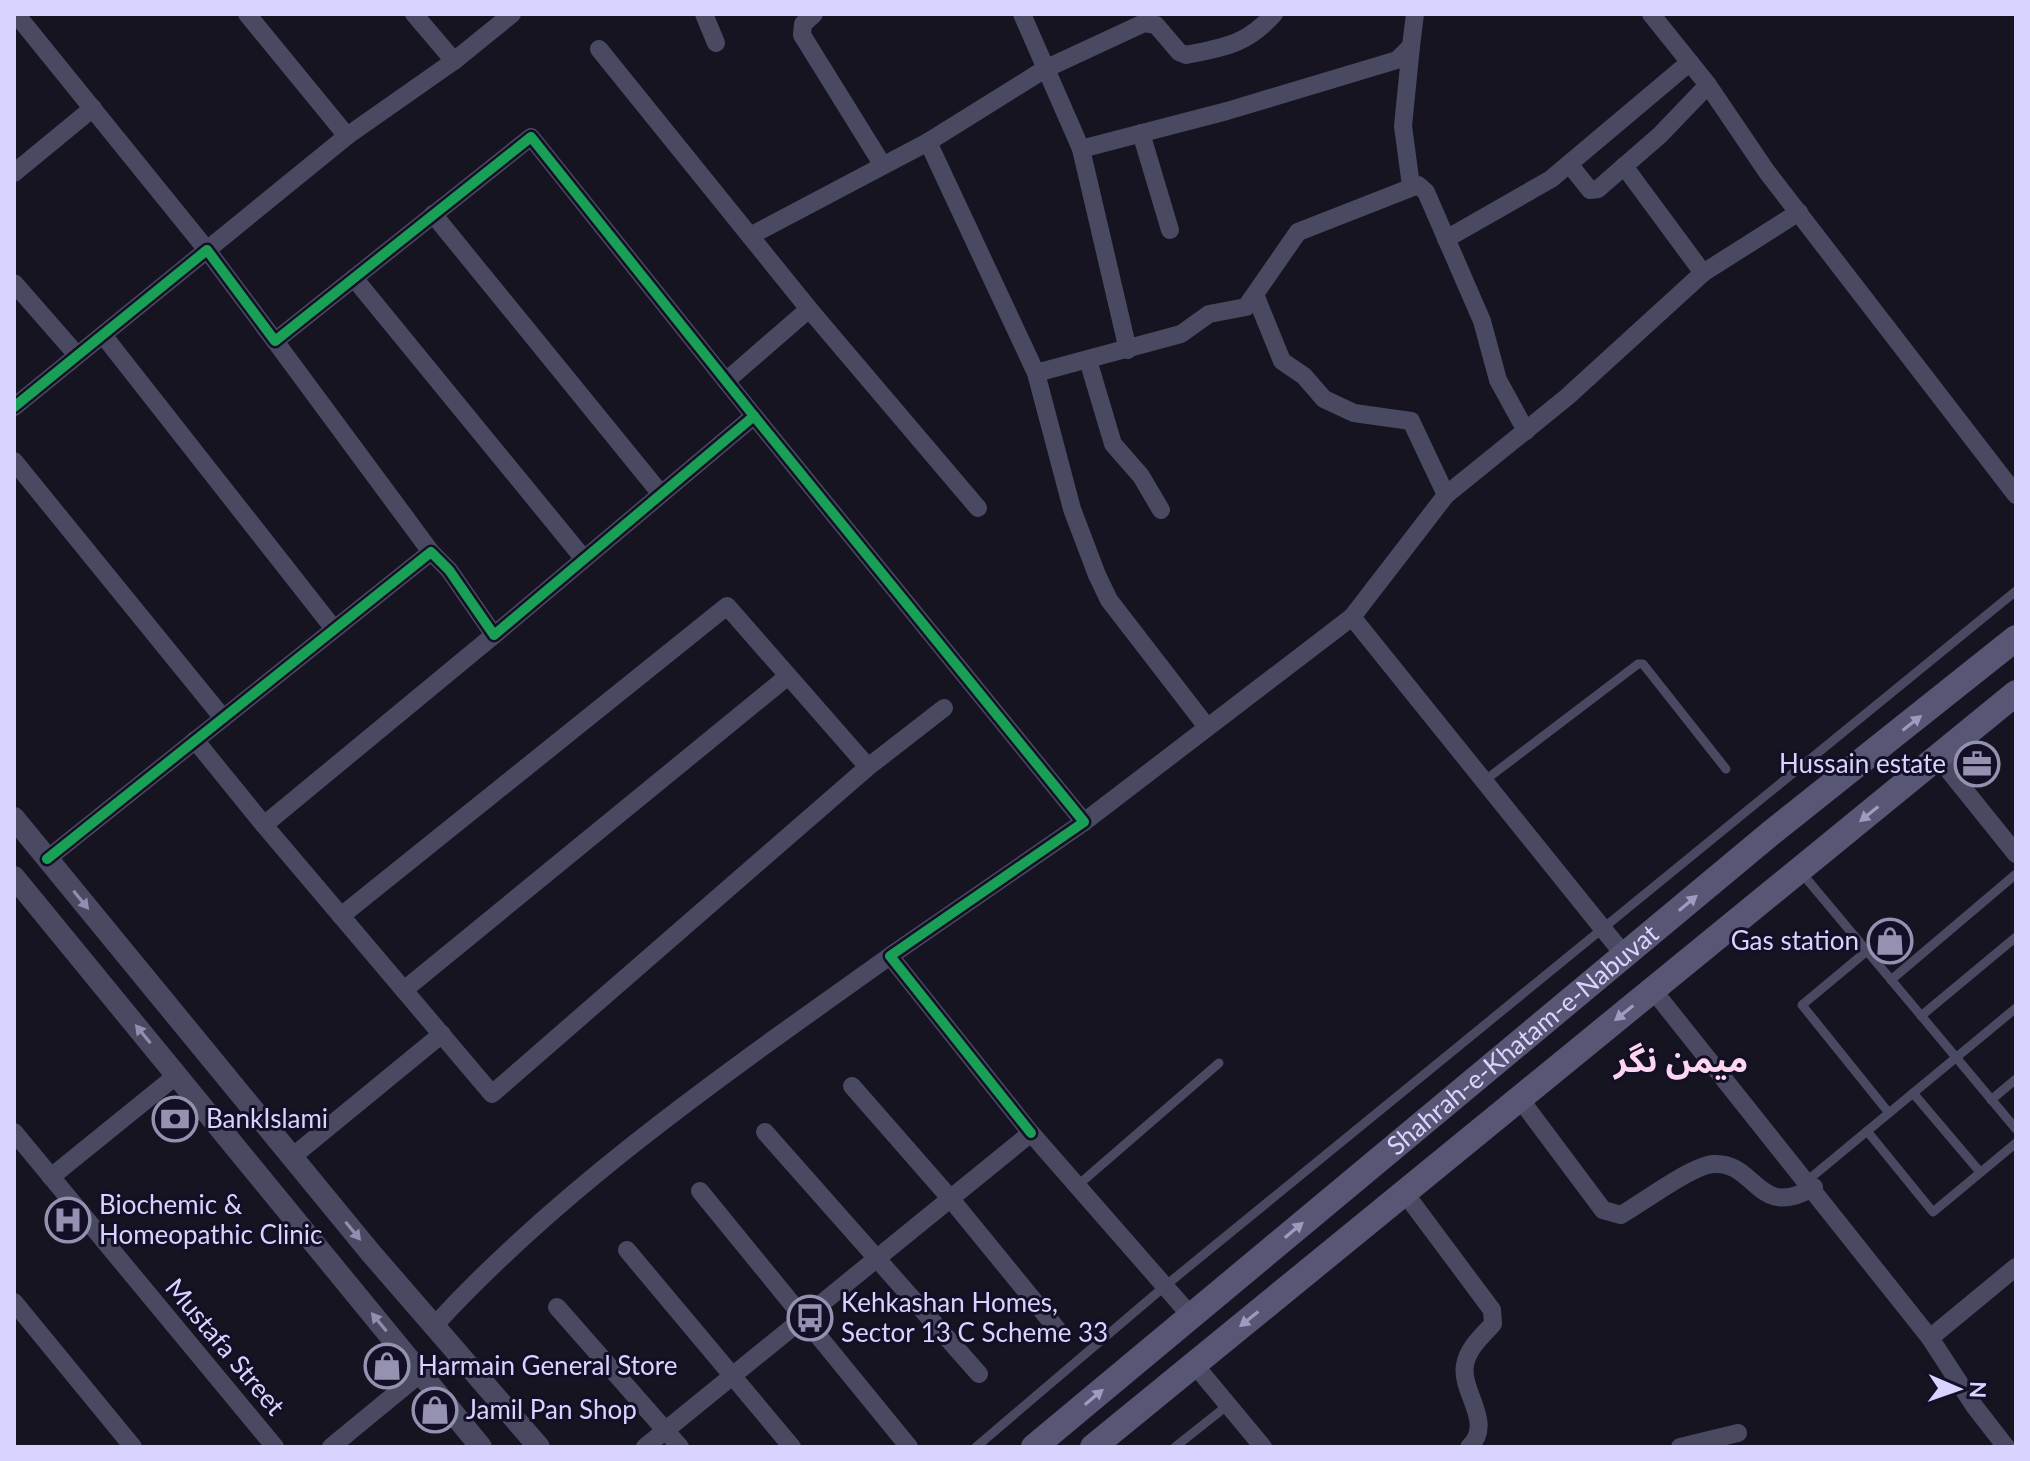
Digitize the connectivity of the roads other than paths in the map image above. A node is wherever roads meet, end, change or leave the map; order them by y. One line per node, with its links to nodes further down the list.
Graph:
1 (16, 14): 18 (street)
2 (247, 14): 20 (street)
3 (414, 14): 14 (street)
4 (512, 14): 14 (street)
5 (704, 14): 11 (street)
6 (814, 14): 23 (street)
7 (1022, 14): 16 (street)
8 (1274, 14): 16 (street)
9 (1415, 14): 12 (street)
10 (1651, 14): 15 (street)
11 (716, 43)
12 (1411, 46): 19 (street); 27 (street)
13 (599, 49): 31 (street)
14 (454, 61): 20 (street)
15 (1690, 62): 17 (street); 24 (street)
16 (1045, 69): 21 (street); 22 (street)
17 (1708, 85): 25 (street); 28 (street)
18 (93, 108): 26 (street); 33 (street)
19 (1141, 133): 22 (street); 30 (street)
20 (347, 136): 33 (street)
21 (928, 142): 23 (street); 44 (street)
22 (1081, 149): 41 (street)
23 (882, 164): 31 (street)
24 (1570, 165): 25 (street); 32 (street)
25 (1624, 166): 34 (street)
26 (14, 173)
27 (1411, 186): 32 (street); 37 (street)
28 (1799, 212): 34 (street); 52 (street)
29 (433, 214): 35 (street); 45 (street); 50 (street)
30 (1170, 230)
31 (750, 236): 38 (street)
32 (1446, 239): 48 (street)
33 (207, 250): 39 (street); 40 (street)
34 (1703, 273): 48 (street)
35 (354, 278): 40 (street); 56 (street)
36 (14, 283): 42 (street)
37 (1256, 297): 41 (street); 51 (street)
38 (809, 309): 45 (street); 53 (street)
39 (103, 335): 42 (street); 59 (street)
40 (275, 341): 55 (street)
41 (1128, 350): 43 (street)
42 (77, 355): 46 (street)
43 (1088, 360): 44 (street); 54 (street)
44 (1036, 373): 66 (street)
45 (726, 381): 47 (street)
46 (14, 407)
47 (754, 416): 50 (street); 73 (street)
48 (1526, 431): 51 (street)
49 (14, 461): 65 (street)
50 (661, 494): 56 (street)
51 (1446, 495): 58 (street)
52 (2016, 495)
53 (978, 508)
54 (1161, 510)
55 (431, 552): 59 (street); 60 (street)
56 (584, 559): 60 (street)
57 (2016, 591): 81 (lane)
58 (1352, 617): 66 (street); 71 (street)
59 (334, 629): 65 (street)
60 (494, 635): 74 (street)
61 (2016, 638): 85 (main road, Shahrah-e-Khatam-e-Nabuvat, one-way to 61)
62 (788, 676): 69 (street); 80 (street); 87 (street)
63 (2016, 693): 68 (main road, Shahrah-e-Khatam-e-Nabuvat)
64 (944, 708): 69 (street)
65 (223, 718): 67 (street)
66 (1207, 727): 73 (street)
67 (195, 740): 74 (street); 76 (street)
68 (1938, 757): 75 (street); 77 (main road, Shahrah-e-Khatam-e-Nabuvat, one-way to 77)
69 (868, 767): 91 (street)
70 (1726, 769): 71 (lane)
71 (1484, 781): 81 (street)
72 (14, 818): 76 (street)
73 (1084, 822): 84 (street)
74 (264, 825): 80 (street)
75 (2016, 854)
76 (47, 859): 107 (street, one-way to 107)
77 (1799, 871): 83 (lane); 88 (main road, Shahrah-e-Khatam-e-Nabuvat)
78 (2016, 874): 86 (lane)
79 (14, 877): 94 (street, one-way to 79)
80 (341, 916): 87 (street)
81 (1604, 930): 85 (street); 118 (lane)
82 (2016, 937): 90 (lane)
83 (1867, 951): 86 (lane); 100 (lane)
84 (890, 956): 105 (street); 123 (street)
85 (1625, 956): 121 (main road, Shahrah-e-Khatam-e-Nabuvat, one-way to 85)
86 (1891, 980): 90 (lane)
87 (404, 990): 91 (street)
88 (1653, 990): 98 (main road, Shahrah-e-Khatam-e-Nabuvat, one-way to 98); 110 (street)
89 (2016, 1008): 92 (lane)
90 (1921, 1016): 92 (lane)
91 (442, 1034): 107 (street)
92 (1956, 1057): 97 (lane); 99 (lane)
93 (1219, 1063): 111 (lane)
94 (177, 1075): 109 (street); 127 (street, one-way to 94)
95 (2016, 1079): 99 (lane)
96 (852, 1086): 114 (street)
97 (1913, 1093): 100 (lane); 108 (lane)
98 (1520, 1099): 110 (street); 113 (main road, Shahrah-e-Khatam-e-Nabuvat)
99 (1991, 1100): 101 (lane)
100 (1889, 1113): 102 (lane)
101 (2016, 1129)
102 (1867, 1131): 108 (lane); 110 (lane)
103 (14, 1132): 109 (street, Mustafa Street)
104 (765, 1132): 116 (street)
105 (1031, 1133): 111 (street); 114 (street)
106 (2016, 1143): 108 (lane)
107 (292, 1157): 123 (street, one-way to 123)
108 (1980, 1172)
109 (51, 1177): 134 (street, Mustafa Street)
110 (1811, 1184): 125 (street)
111 (1077, 1186): 118 (street)
112 (700, 1191): 122 (street)
113 (1404, 1192): 126 (main road, Shahrah-e-Khatam-e-Nabuvat, one-way to 126); 147 (street)
114 (950, 1198): 116 (street); 124 (street)
115 (627, 1250): 129 (street)
116 (877, 1257): 122 (street); 128 (street)
117 (2016, 1267): 125 (street)
118 (1165, 1286): 121 (street); 142 (lane)
119 (14, 1302): 133 (street)
120 (557, 1307): 131 (street)
121 (1191, 1316): 143 (main road, Shahrah-e-Khatam-e-Nabuvat, one-way to 121)
122 (803, 1317): 129 (street); 141 (street)
123 (434, 1326): 137 (street)
124 (1057, 1329)
125 (1930, 1338): 149 (street)
126 (1194, 1364): 130 (street); 144 (main road, Shahrah-e-Khatam-e-Nabuvat)
127 (421, 1373): 135 (street); 136 (street)
128 (979, 1374)
129 (732, 1375): 131 (street); 140 (street)
130 (1228, 1405): 145 (lane); 146 (street)
131 (666, 1429): 138 (street); 139 (street)
132 (1738, 1433): 148 (street)
133 (133, 1447)
134 (275, 1447)
135 (331, 1447)
136 (481, 1447)
137 (539, 1447)
138 (645, 1447)
139 (680, 1447)
140 (792, 1447)
141 (909, 1447)
142 (976, 1447)
143 (1034, 1447)
144 (1093, 1447)
145 (1175, 1447)
146 (1263, 1447)
147 (1469, 1447)
148 (1680, 1447)
149 (2006, 1447)

